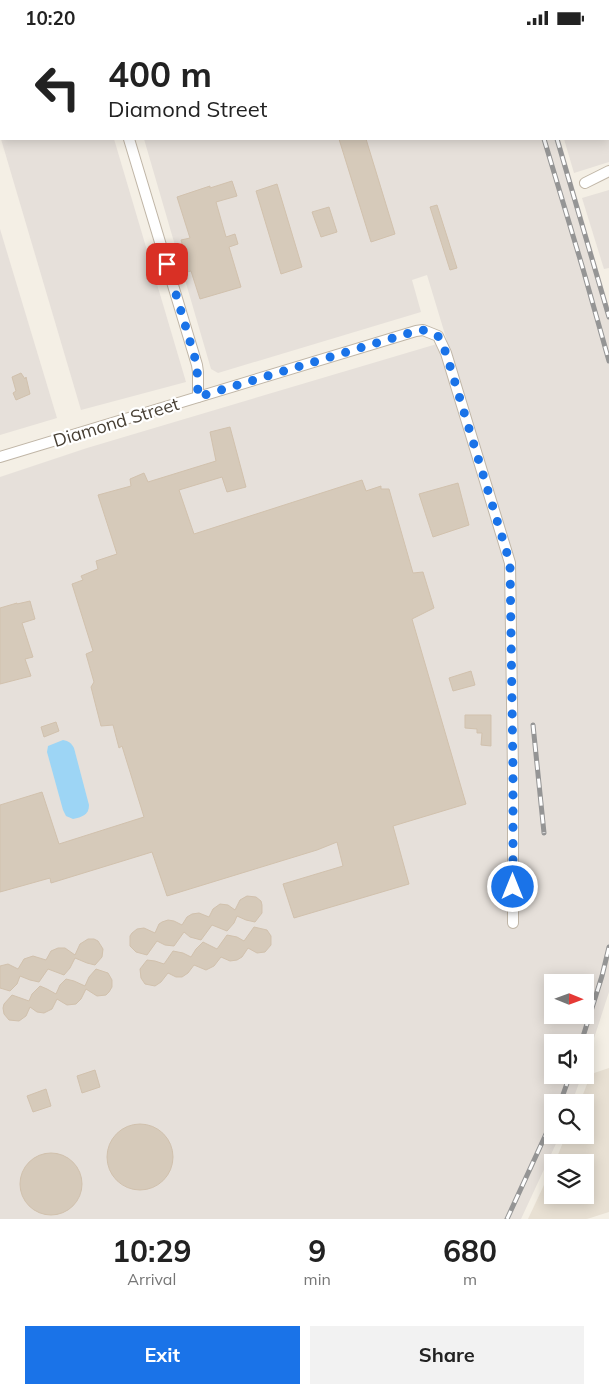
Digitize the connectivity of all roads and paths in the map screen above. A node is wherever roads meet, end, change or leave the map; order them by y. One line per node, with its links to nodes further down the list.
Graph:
1 (129, 140): 4 (street)
2 (609, 171): 3 (street)
3 (585, 183)
4 (198, 397): 5 (street, Diamond Street); 6 (street, Diamond Street)
5 (0, 457)
6 (513, 923)

